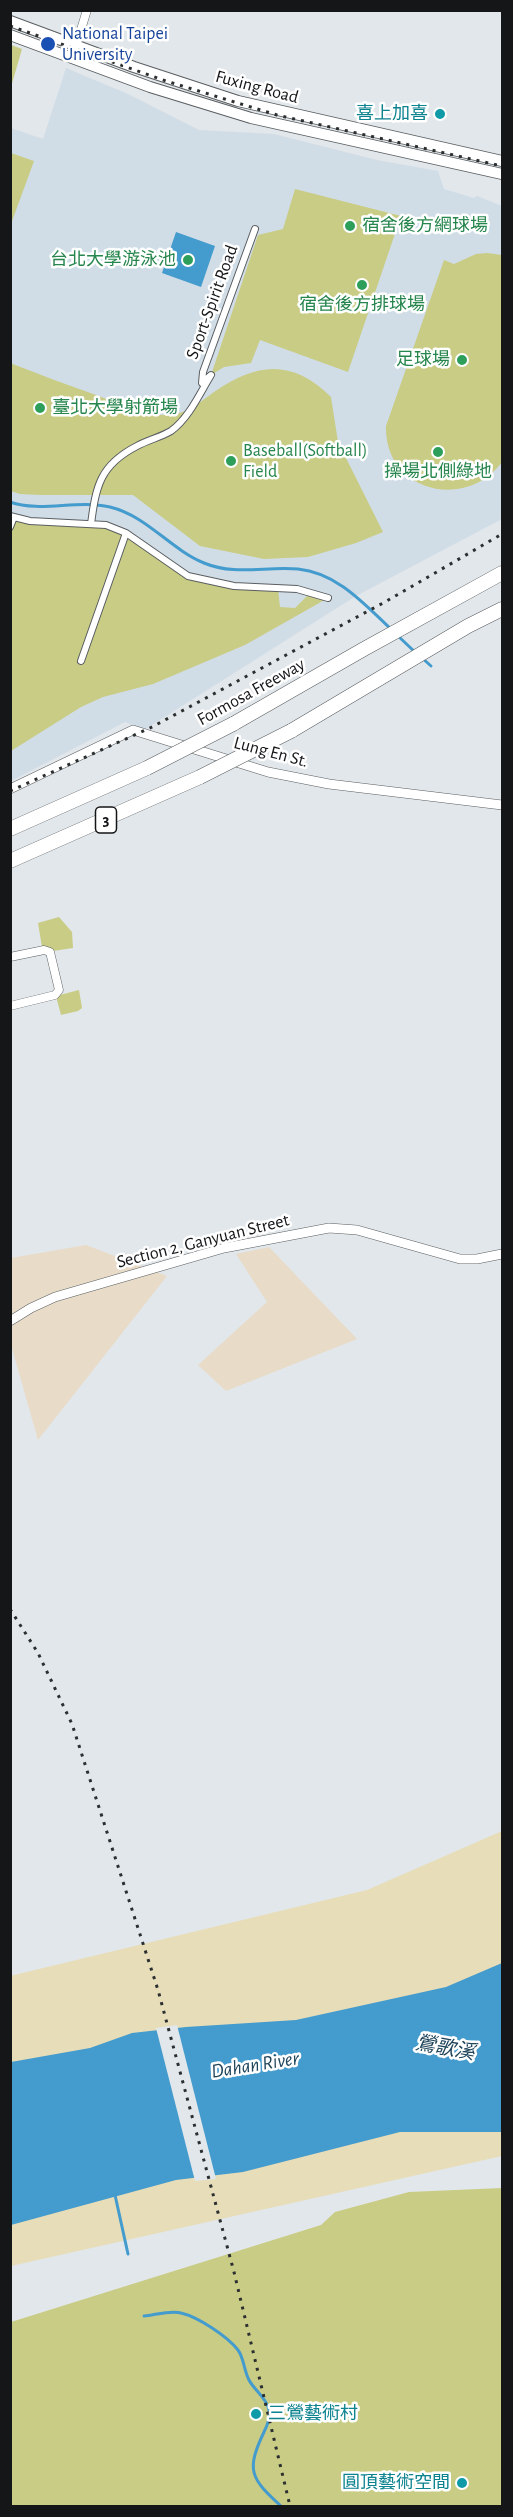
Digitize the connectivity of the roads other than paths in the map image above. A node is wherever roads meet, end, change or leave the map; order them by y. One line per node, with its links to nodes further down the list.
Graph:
1 (87, 10): 4 (street)
2 (10, 21): 4 (main road, Fuxing Road)
3 (10, 35): 5 (main road, Fuxing Road)
4 (76, 45): 5 (street); 6 (main road, Fuxing Road)
5 (72, 59): 7 (main road, Fuxing Road)
6 (502, 161)
7 (502, 174)
8 (255, 229): 10 (street, Sport-Spirit Road)
9 (12, 517): 10 (street); 11 (street)
10 (91, 524): 12 (street)
11 (10, 527)
12 (126, 533): 14 (street); 16 (street)
13 (500, 574): 19 (highway, Formosa Freeway / 3, bridge)
14 (328, 598)
15 (502, 609): 20 (highway, 3, bridge)
16 (81, 662)
17 (10, 789): 18 (street, Lung En St.)
18 (502, 805)
19 (10, 829)
20 (10, 861)
21 (10, 957): 22 (street)
22 (10, 1006)
23 (502, 1254): 24 (street, Section 2, Ganyuan Street)
24 (10, 1321)

